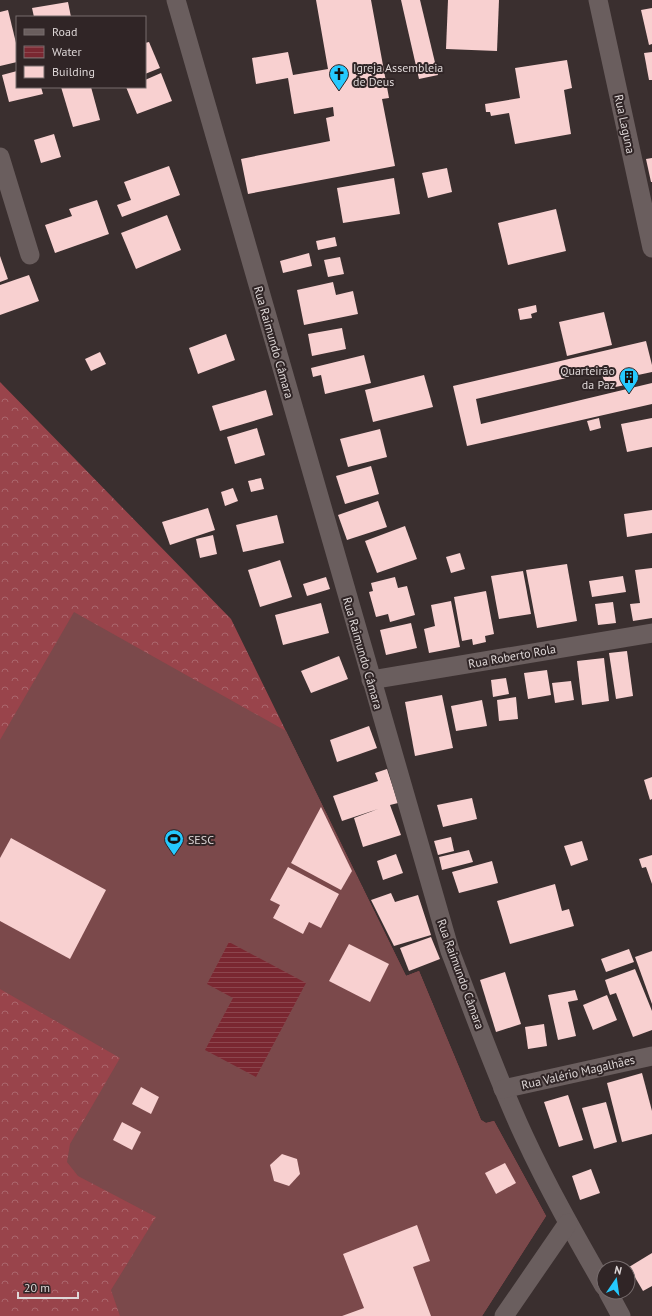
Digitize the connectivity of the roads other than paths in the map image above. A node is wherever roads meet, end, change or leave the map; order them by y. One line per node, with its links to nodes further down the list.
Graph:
1 (176, 0): 8 (street, Rua Raimundo Câmara)
2 (598, 0): 4 (street, Rua Laguna)
3 (0, 157): 6 (street)
4 (648, 206): 5 (street, Rua Laguna)
5 (652, 248)
6 (30, 255)
7 (652, 633): 8 (street, Rua Roberto Rola)
8 (371, 680): 10 (street, Rua Raimundo Câmara)
9 (652, 1056): 10 (street, Rua Valério Magalhães)
10 (503, 1089): 11 (street, Rua Raimundo Câmara)
11 (568, 1223): 12 (street, Rua Raimundo Câmara); 14 (street)
12 (596, 1272)
13 (612, 1300): 15 (street)
14 (504, 1316)
15 (621, 1316)

